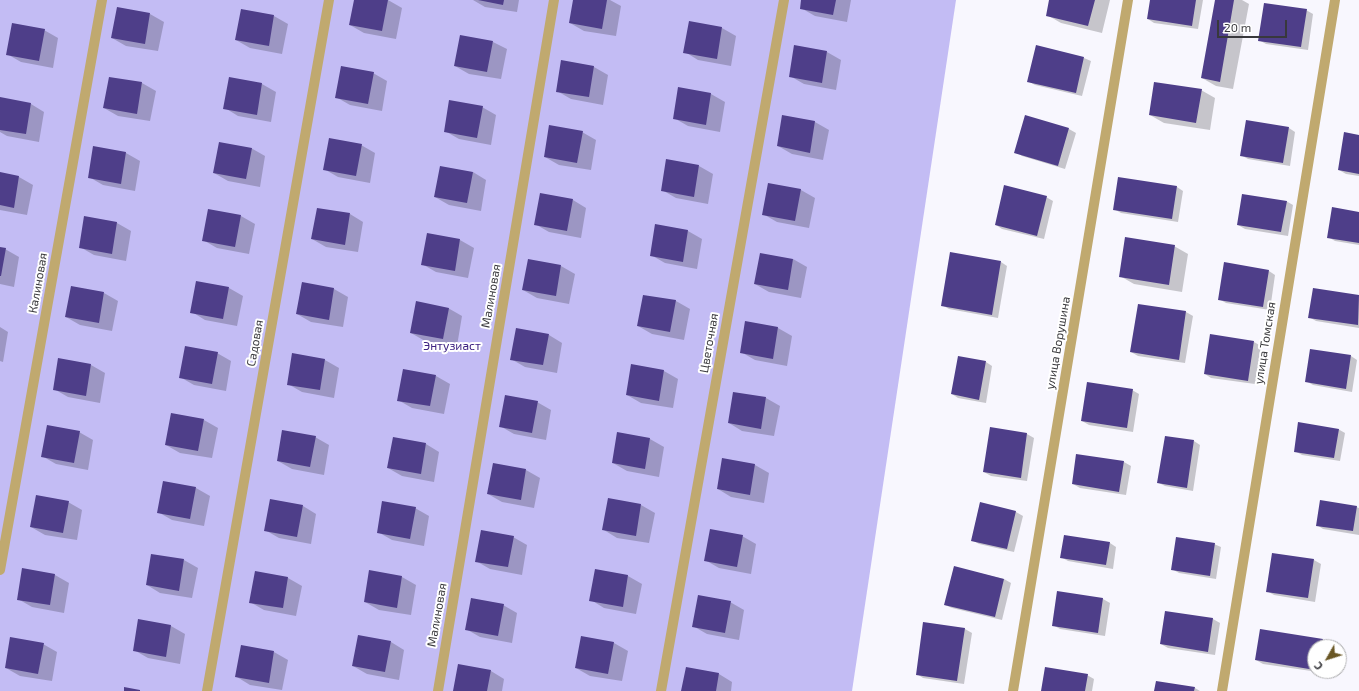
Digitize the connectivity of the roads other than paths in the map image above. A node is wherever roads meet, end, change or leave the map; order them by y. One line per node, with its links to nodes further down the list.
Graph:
1 (102, 0): 7 (street, Калиновая)
2 (329, 0): 8 (street, Садовая)
3 (554, 0): 9 (street, Малиновая)
4 (784, 0): 10 (street, Цветочная)
5 (1128, 0): 11 (street, улица Ворушина)
6 (1335, 0): 12 (street, улица Томская)
7 (0, 570)
8 (207, 691)
9 (438, 691)
10 (661, 691)
11 (1013, 691)
12 (1222, 691)

